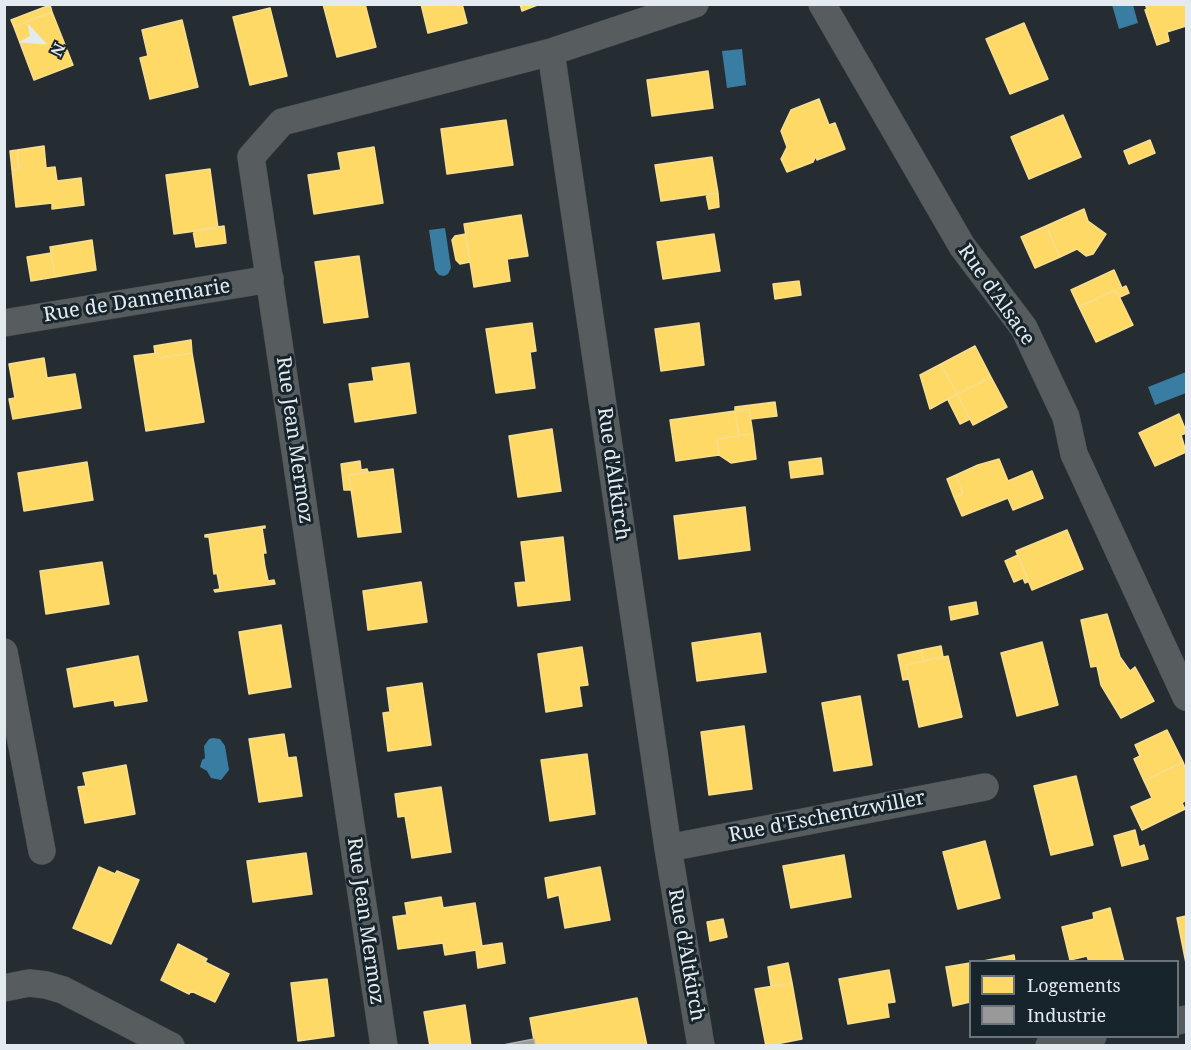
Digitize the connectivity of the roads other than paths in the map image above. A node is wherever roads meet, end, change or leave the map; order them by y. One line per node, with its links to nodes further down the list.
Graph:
1 (695, 4): 3 (street)
2 (822, 4): 7 (street, Rue d'Alsace)
3 (551, 52): 4 (street, Rue Jean Mermoz); 9 (street, Rue d'Altkirch)
4 (270, 279): 5 (street, Rue de Dannemarie); 14 (street, Rue Jean Mermoz)
5 (4, 323)
6 (4, 652): 10 (street)
7 (1186, 697)
8 (986, 787): 9 (street, Rue d'Eschentzwiller)
9 (668, 848): 15 (street, Rue d'Altkirch)
10 (42, 851)
11 (4, 988): 13 (street)
12 (1085, 1038): 16 (street)
13 (171, 1046)
14 (384, 1046)
15 (701, 1046)
16 (1049, 1046)

